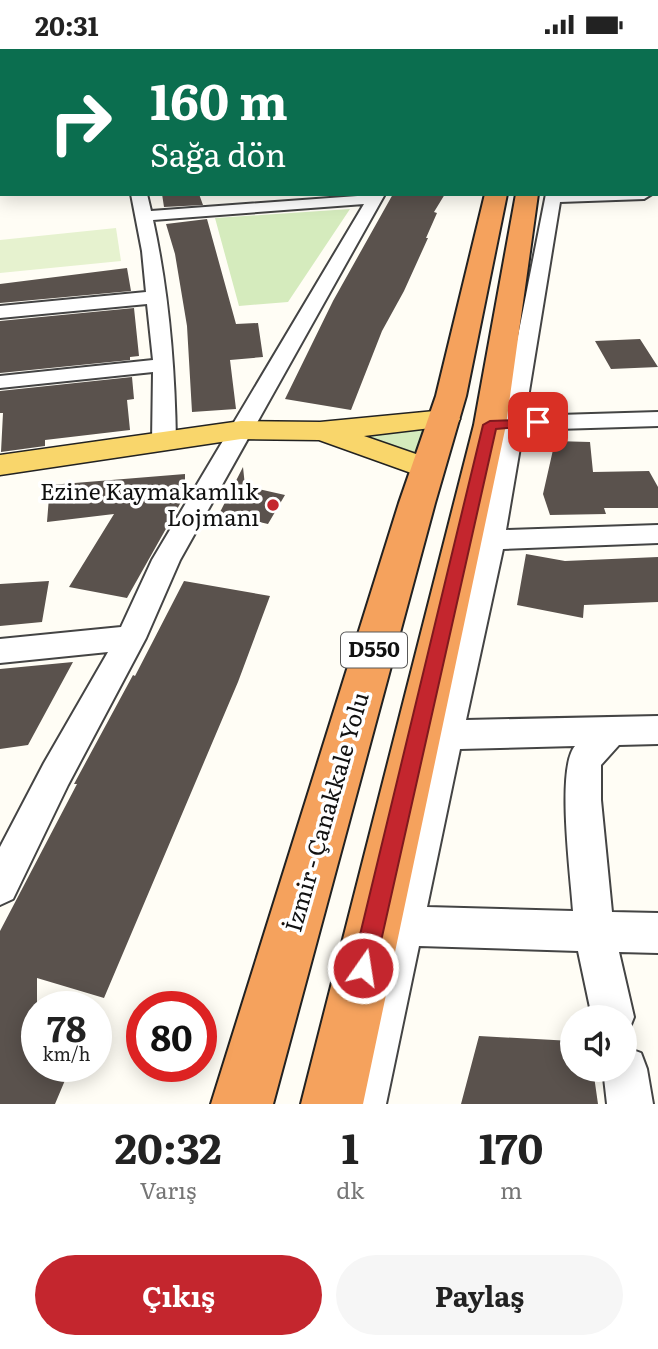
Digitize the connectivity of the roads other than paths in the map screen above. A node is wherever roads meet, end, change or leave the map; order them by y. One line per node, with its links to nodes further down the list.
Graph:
1 (139, 196): 5 (street)
2 (376, 196): 5 (street); 13 (street)
3 (496, 196): 10 (highway, İzmir - Çanakkale Yolu / D550)
4 (545, 196): 12 (highway, D550)
5 (144, 216): 6 (street)
6 (157, 297): 7 (street); 8 (street)
7 (0, 312)
8 (164, 365): 9 (street); 16 (street)
9 (0, 382)
10 (445, 419): 14 (main road); 18 (highway, İzmir - Çanakkale Yolu / D550)
11 (651, 419): 12 (street); 15 (street)
12 (502, 424): 20 (street); 33 (highway, D550)
13 (241, 430): 14 (main road); 16 (main road); 21 (street)
14 (320, 431): 18 (main road)
15 (658, 441)
16 (164, 442): 17 (main road)
17 (0, 465)
18 (428, 469): 32 (highway, İzmir - Çanakkale Yolu / D550)
19 (658, 534): 20 (street)
20 (491, 540): 25 (street)
21 (131, 638): 22 (street); 26 (street)
22 (0, 651)
23 (658, 730): 24 (street)
24 (611, 731): 25 (street); 28 (street)
25 (446, 735): 27 (street)
26 (0, 886)
27 (402, 926): 28 (street); 34 (street)
28 (594, 931): 29 (street); 30 (street)
29 (658, 933)
30 (610, 1005)
31 (627, 1082): 35 (street)
32 (242, 1104)
33 (331, 1104)
34 (363, 1104)
35 (630, 1104)

